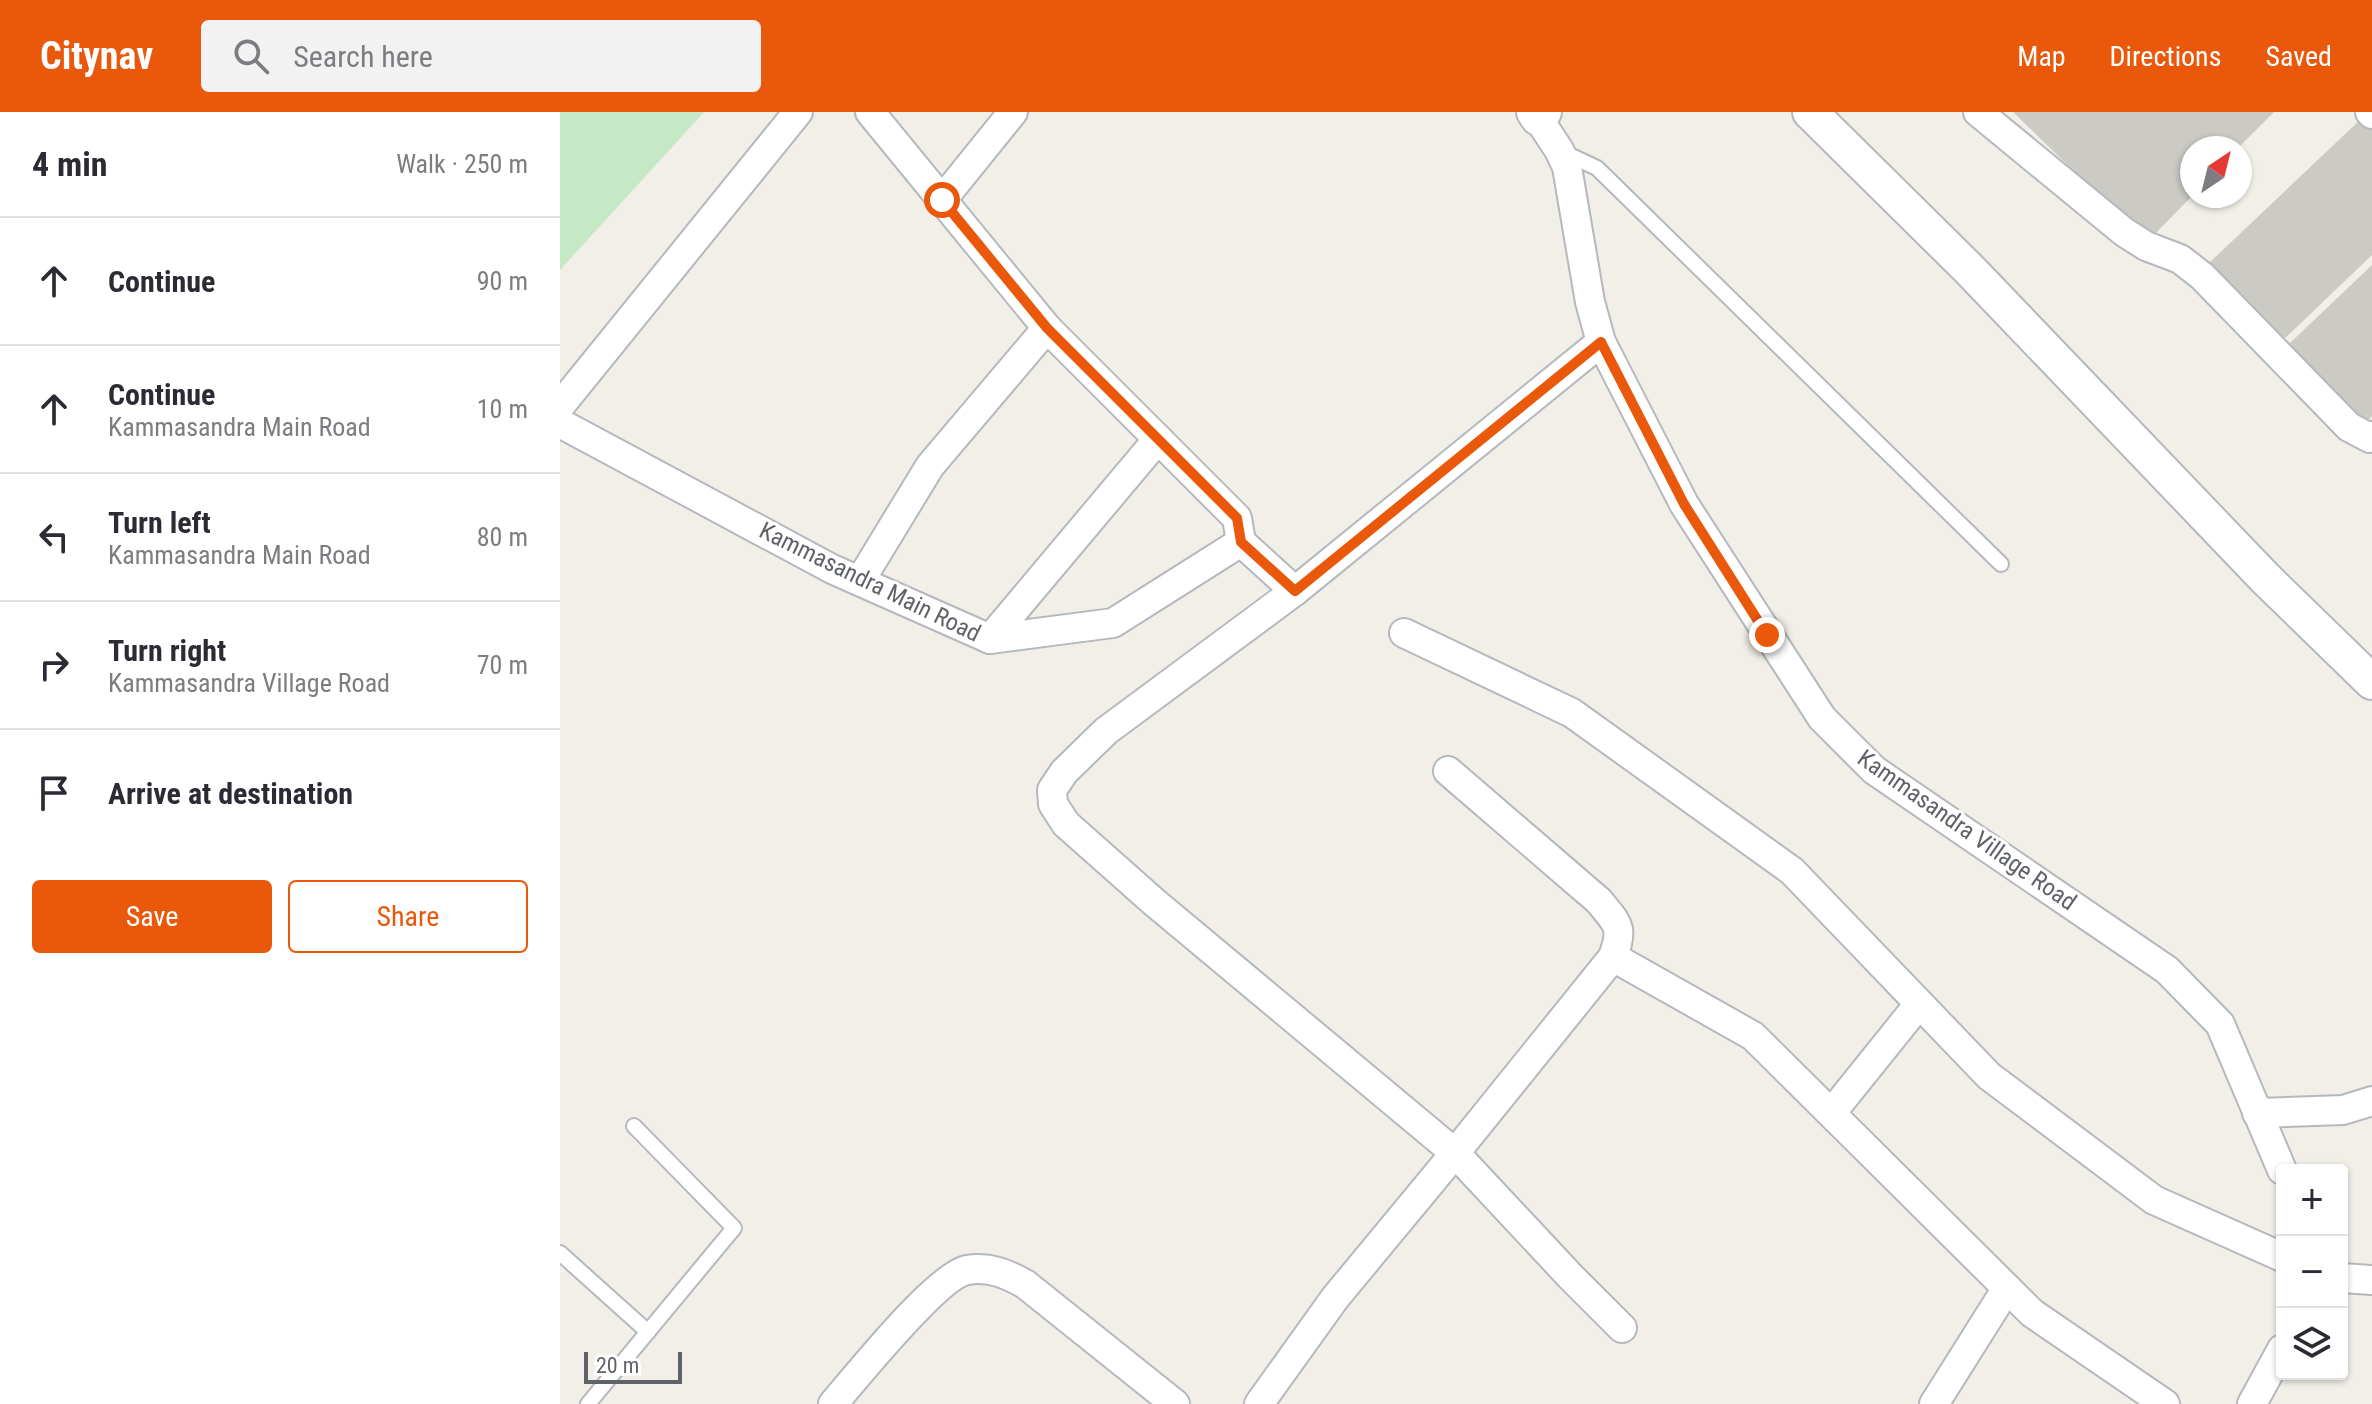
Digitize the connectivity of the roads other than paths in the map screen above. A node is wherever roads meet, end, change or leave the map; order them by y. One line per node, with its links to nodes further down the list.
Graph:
1 (798, 112): 11 (street)
2 (870, 112): 8 (street)
3 (1013, 112): 8 (street)
4 (1810, 112): 21 (street)
5 (1978, 112): 13 (street)
6 (1539, 114): 7 (street, Kammasandra Village Road)
7 (1559, 150): 10 (street, Kammasandra Village Road); 16 (lane)
8 (942, 200): 9 (street)
9 (1047, 328): 14 (street); 17 (street)
10 (1601, 342): 18 (street); 27 (street, Kammasandra Village Road)
11 (560, 406)
12 (560, 423): 17 (street, Kammasandra Main Road)
13 (2372, 436)
14 (1158, 439): 15 (street); 20 (street)
15 (1241, 542): 18 (street); 20 (street, Kammasandra Main Road)
16 (2001, 564)
17 (860, 581): 20 (street, Kammasandra Main Road)
18 (1295, 591): 29 (street)
19 (1404, 633): 24 (street)
20 (990, 639)
21 (2372, 682)
22 (1448, 771): 23 (street)
23 (1613, 957): 26 (street); 29 (street)
24 (1919, 1004): 26 (street); 32 (street)
25 (2372, 1101): 27 (street)
26 (1830, 1111): 35 (street)
27 (2257, 1113): 30 (street, Kammasandra Village Road)
28 (634, 1126): 37 (lane)
29 (1455, 1153): 36 (street); 42 (street)
30 (2279, 1164)
31 (560, 1253): 37 (lane)
32 (2276, 1254)
33 (2348, 1278): 34 (street)
34 (2372, 1280)
35 (2007, 1288): 43 (street); 44 (street)
36 (1622, 1328)
37 (648, 1332): 39 (lane)
38 (2276, 1360): 45 (street)
39 (588, 1404)
40 (833, 1404): 41 (street)
41 (1175, 1404)
42 (1259, 1404)
43 (1934, 1404)
44 (2165, 1404)
45 (2252, 1404)

